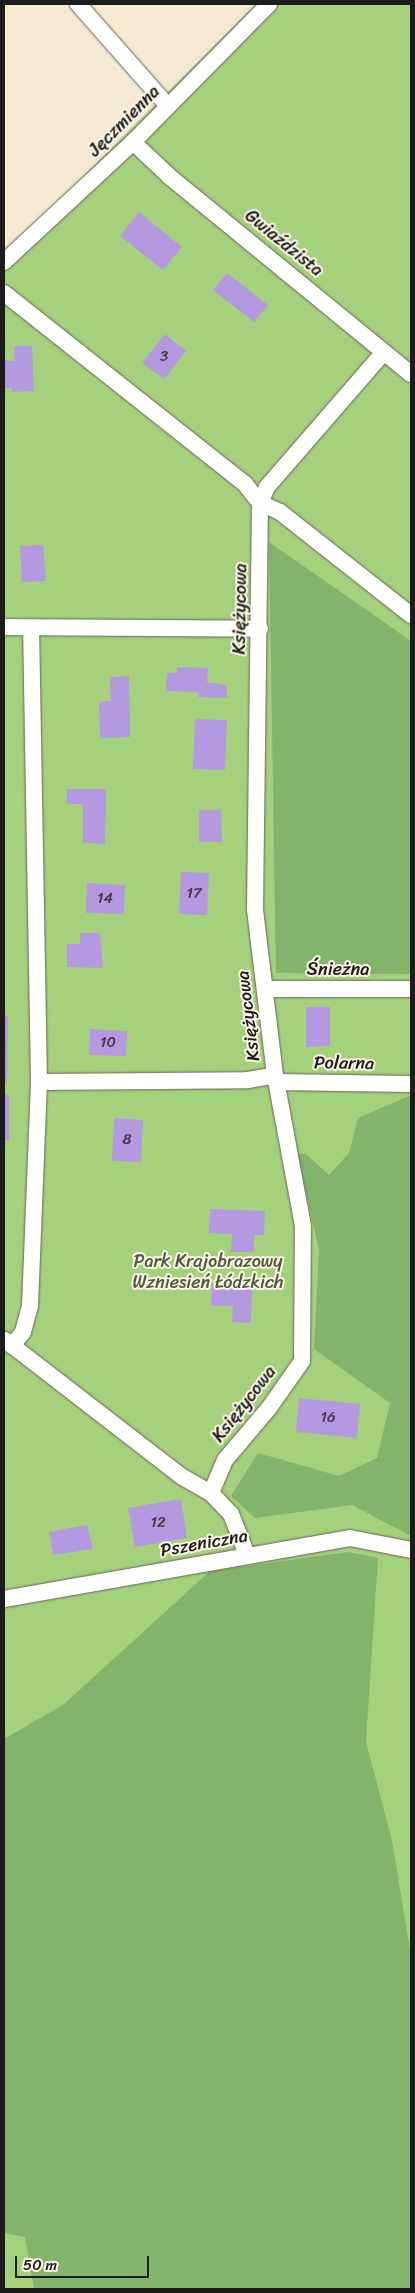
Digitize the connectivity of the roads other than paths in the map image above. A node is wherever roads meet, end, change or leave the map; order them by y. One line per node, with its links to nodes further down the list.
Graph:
1 (78, 4): 3 (street)
2 (268, 4): 3 (street, Jęczmienna)
3 (168, 106): 4 (street, Jęczmienna)
4 (133, 142): 5 (street, Jęczmienna); 7 (street, Gwiaździsta)
5 (4, 262)
6 (4, 293): 9 (street)
7 (383, 353): 8 (street, Gwiaździsta); 9 (street)
8 (411, 374)
9 (260, 503): 10 (street); 13 (street, Księżycowa)
10 (411, 615)
11 (4, 627): 12 (street)
12 (31, 630): 13 (street); 17 (street)
13 (260, 630): 14 (street, Księżycowa)
14 (265, 989): 15 (street, Śnieżna); 16 (street, Księżycowa)
15 (411, 989)
16 (276, 1079): 17 (street, Polarna); 18 (street, Polarna); 20 (street, Księżycowa)
17 (39, 1082): 19 (street)
18 (411, 1084)
19 (8, 1342): 20 (street)
20 (212, 1493): 22 (street)
21 (411, 1550): 22 (street, Pszeniczna)
22 (247, 1555): 23 (street, Pszeniczna)
23 (4, 1599)

